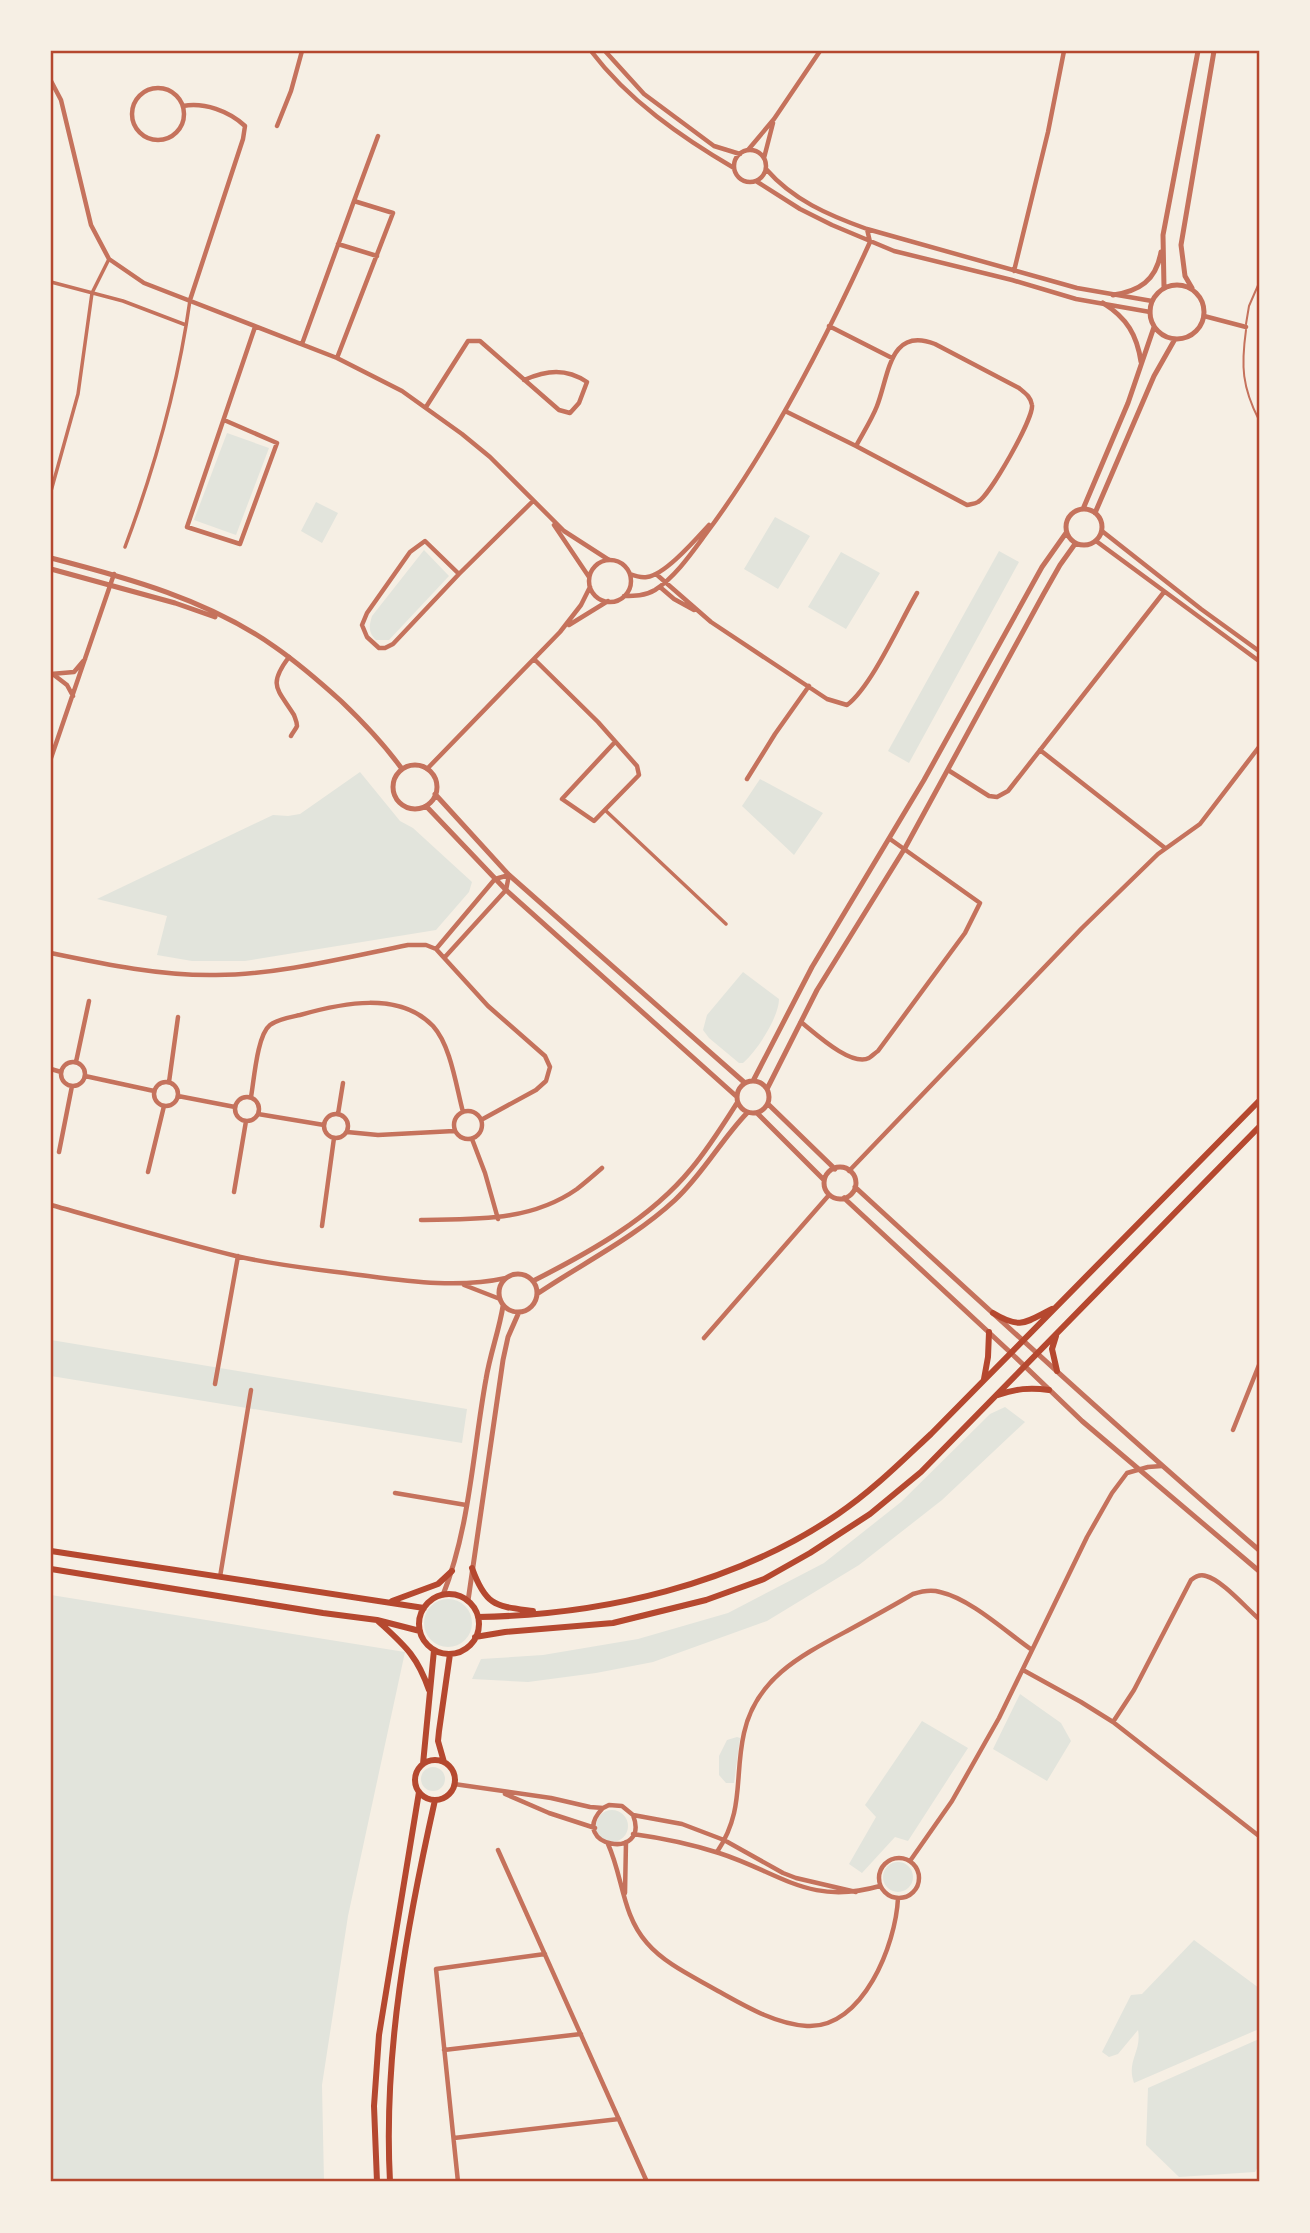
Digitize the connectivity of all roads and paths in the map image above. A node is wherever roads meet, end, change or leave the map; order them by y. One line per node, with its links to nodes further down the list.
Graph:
1 (302, 51): 11 (street)
2 (591, 51): 16 (street)
3 (605, 51): 14 (street)
4 (820, 51): 10 (street)
5 (1064, 51): 26 (street)
6 (1198, 51): 21 (street)
7 (1214, 53): 30 (street)
8 (51, 81): 25 (street)
9 (183, 106): 9 (street); 33 (street)
10 (774, 119): 13 (street); 15 (street)
11 (277, 126)
12 (378, 136): 19 (street)
13 (748, 150): 14 (street); 15 (street)
14 (740, 154): 16 (street)
15 (764, 158): 17 (street)
16 (734, 167): 18 (street)
17 (766, 169): 18 (street); 20 (street)
18 (756, 181): 22 (street)
19 (354, 201): 23 (street); 24 (street)
20 (867, 229): 22 (street); 26 (street)
21 (1163, 235): 29 (street); 32 (street)
22 (870, 242): 35 (street); 39 (street)
23 (338, 244): 24 (street); 44 (street)
24 (377, 256): 45 (street)
25 (109, 259): 31 (street); 33 (street)
26 (1014, 271): 32 (street)
27 (51, 282): 31 (street)
28 (1259, 283): 42 (lane)
29 (1164, 288): 30 (street); 34 (street)
30 (1192, 288): 37 (street)
31 (92, 293): 38 (street); 54 (street)
32 (1112, 295): 34 (street)
33 (190, 300): 38 (street); 40 (street)
34 (1152, 301): 36 (street)
35 (1103, 303): 36 (street); 47 (street)
36 (1150, 312): 41 (street)
37 (1204, 316): 42 (street); 43 (street)
38 (186, 325): 64 (street)
39 (829, 326): 46 (street); 50 (street)
40 (256, 327): 44 (street); 51 (street)
41 (1154, 327): 43 (street); 47 (street)
42 (1246, 327): 52 (lane)
43 (1175, 339): 58 (street)
44 (302, 344): 45 (street)
45 (337, 358): 49 (street)
46 (892, 358): 53 (street); 53 (street)
47 (1142, 365): 57 (street)
48 (524, 380): 48 (street); 49 (street)
49 (426, 407): 55 (street)
50 (785, 411): 53 (street); 56 (street)
51 (224, 420): 51 (street)
52 (1259, 420)
53 (856, 446)
54 (51, 491)
55 (533, 501): 59 (street); 69 (street)
56 (728, 504): 71 (street); 73 (street)
57 (1083, 509): 58 (street); 61 (street)
58 (1095, 513): 60 (street)
59 (550, 519): 66 (street); 72 (street)
60 (1102, 531): 62 (street); 84 (street)
61 (1066, 533): 63 (street); 104 (street)
62 (1096, 541): 63 (street); 77 (street)
63 (1076, 544): 99 (street)
64 (125, 547)
65 (51, 558): 68 (street)
66 (609, 560): 70 (street); 72 (street)
67 (51, 569): 74 (street)
68 (114, 574): 74 (street); 82 (street)
69 (459, 574): 69 (street)
70 (630, 574): 71 (street); 79 (street)
71 (656, 574): 73 (street)
72 (589, 577): 75 (street)
73 (666, 581): 76 (street); 81 (street)
74 (110, 586): 82 (street); 85 (street)
75 (590, 587): 80 (street); 83 (street)
76 (660, 587): 79 (street); 81 (street)
77 (1164, 592): 88 (street); 95 (street)
78 (917, 593): 90 (street)
79 (624, 596): 80 (street)
80 (608, 601): 83 (street)
81 (701, 614): 90 (street)
82 (238, 625): 86 (street)
83 (560, 632): 87 (street)
84 (1259, 651)
85 (87, 656): 89 (street); 91 (street)
86 (289, 657): 92 (street); 97 (street)
87 (534, 659): 93 (street); 98 (street)
88 (1259, 661)
89 (52, 674): 91 (street)
90 (809, 687): 100 (street)
91 (74, 697): 96 (street)
92 (291, 736)
93 (615, 742): 103 (street); 103 (street)
94 (1259, 747): 106 (street)
95 (1040, 750): 99 (street); 106 (street)
96 (51, 758)
97 (402, 769): 98 (street); 102 (street)
98 (427, 769): 101 (street)
99 (948, 770): 105 (street)
100 (747, 779)
101 (435, 794): 102 (street); 107 (street)
102 (426, 806): 108 (street)
103 (605, 810): 110 (street)
104 (890, 839): 105 (street); 121 (street)
105 (905, 848): 116 (street); 116 (street)
106 (1165, 848): 152 (street)
107 (509, 875): 108 (street); 109 (street); 124 (street)
108 (495, 879): 109 (street); 111 (street)
109 (506, 890): 113 (street); 130 (street)
110 (726, 924)
111 (436, 948): 112 (street); 113 (street)
112 (51, 953)
113 (445, 957): 140 (street)
114 (89, 1001): 117 (street)
115 (178, 1017): 122 (street)
116 (801, 1023): 126 (street)
117 (76, 1062): 119 (street); 120 (street)
118 (51, 1069): 119 (street)
119 (61, 1072): 125 (street)
120 (85, 1076): 125 (street); 127 (street)
121 (753, 1081): 124 (street); 126 (street)
122 (169, 1082): 127 (street); 128 (street)
123 (342, 1083): 139 (street)
124 (745, 1083): 130 (street)
125 (72, 1086): 148 (street)
126 (767, 1088): 132 (street)
127 (154, 1091): 133 (street)
128 (178, 1096): 133 (street); 134 (street)
129 (251, 1097): 134 (street); 135 (street); 138 (street)
130 (737, 1099): 136 (street); 164 (street)
131 (1259, 1101): 169 (main road)
132 (768, 1104): 137 (street); 150 (street)
133 (164, 1106): 151 (street)
134 (235, 1107): 141 (street)
135 (463, 1112): 140 (street); 144 (street)
136 (747, 1113): 137 (street); 166 (street)
137 (757, 1113): 153 (street)
138 (258, 1114): 141 (street); 142 (street)
139 (338, 1114): 142 (street); 145 (street)
140 (481, 1119): 147 (street)
141 (246, 1121): 155 (street)
142 (324, 1125): 146 (street)
143 (1259, 1127): 173 (main road)
144 (454, 1131): 145 (street); 147 (street)
145 (347, 1132): 146 (street)
146 (334, 1138): 161 (street)
147 (472, 1139): 159 (street)
148 (59, 1152)
149 (602, 1168): 159 (street)
150 (835, 1169): 152 (street); 153 (street)
151 (148, 1171)
152 (849, 1171): 154 (street)
153 (824, 1180): 156 (street)
154 (855, 1187): 157 (street); 171 (street)
155 (234, 1192)
156 (829, 1195): 157 (street); 174 (street)
157 (844, 1198): 172 (street)
158 (51, 1205): 162 (street)
159 (498, 1219): 160 (street)
160 (421, 1220)
161 (322, 1226)
162 (238, 1256): 165 (street); 182 (street)
163 (506, 1278): 164 (street); 165 (street); 167 (street)
164 (533, 1281): 166 (street)
165 (457, 1283): 167 (street)
166 (537, 1294): 170 (street)
167 (500, 1299): 168 (street)
168 (503, 1306): 170 (street); 190 (street)
169 (1057, 1307): 171 (main road); 175 (main road)
170 (519, 1312): 193 (street)
171 (993, 1313): 175 (street)
172 (989, 1332): 176 (street); 181 (main road)
173 (1057, 1334): 177 (main road); 180 (main road)
174 (704, 1338)
175 (1024, 1340): 176 (main road); 177 (street)
176 (1011, 1353): 179 (street); 181 (main road)
177 (1039, 1353): 179 (main road); 180 (street)
178 (1259, 1365): 186 (street)
179 (1025, 1367): 184 (street); 185 (main road)
180 (1057, 1371): 187 (street)
181 (983, 1381): 202 (main road)
182 (215, 1384)
183 (251, 1390): 197 (street)
184 (1049, 1390): 185 (main road); 188 (street)
185 (996, 1396): 207 (main road)
186 (1233, 1430)
187 (1162, 1466): 188 (street); 191 (street)
188 (1137, 1469): 196 (street); 209 (street)
189 (395, 1493): 190 (street)
190 (466, 1505): 195 (street)
191 (1259, 1550)
192 (51, 1551): 197 (main road)
193 (472, 1568): 199 (street); 202 (main road)
194 (51, 1569): 205 (main road)
195 (452, 1571): 198 (street); 200 (main road)
196 (1259, 1571)
197 (220, 1577): 200 (main road)
198 (443, 1595): 199 (main road); 201 (main road)
199 (468, 1601): 203 (main road)
200 (389, 1603): 201 (main road)
201 (424, 1608): 206 (main road)
202 (542, 1613): 203 (main road)
203 (478, 1618): 207 (main road)
204 (1259, 1619): 213 (street)
205 (377, 1620): 206 (main road); 212 (main road)
206 (420, 1631): 208 (main road)
207 (475, 1637): 210 (main road)
208 (433, 1650): 210 (main road); 212 (main road)
209 (1032, 1650): 211 (street); 225 (street)
210 (450, 1654): 214 (main road)
211 (1023, 1670): 213 (street); 230 (street)
212 (430, 1692): 215 (main road)
213 (1113, 1722): 224 (street)
214 (444, 1762): 215 (main road); 216 (main road)
215 (423, 1764): 218 (main road)
216 (454, 1784): 217 (street); 219 (main road)
217 (498, 1791): 220 (street); 222 (street)
218 (419, 1792): 219 (main road); 240 (main road)
219 (435, 1800): 241 (main road)
220 (603, 1808): 221 (street); 222 (street)
221 (633, 1815): 223 (street); 225 (street)
222 (595, 1828): 227 (street)
223 (634, 1833): 226 (street); 229 (street)
224 (1259, 1836)
225 (724, 1840): 229 (street); 232 (street)
226 (626, 1842): 227 (street); 234 (street)
227 (608, 1844): 234 (street)
228 (498, 1850): 235 (street)
229 (717, 1852): 232 (street)
230 (910, 1861): 231 (street); 233 (street)
231 (880, 1886): 232 (street); 233 (street)
232 (856, 1892)
233 (898, 1898): 234 (street)
234 (625, 1905)
235 (545, 1954): 236 (street); 237 (street)
236 (581, 2034): 237 (street); 238 (street)
237 (444, 2050): 239 (street)
238 (619, 2119): 239 (street); 243 (street)
239 (454, 2138): 242 (street)
240 (377, 2182)
241 (390, 2182)
242 (458, 2182)
243 (647, 2182)

